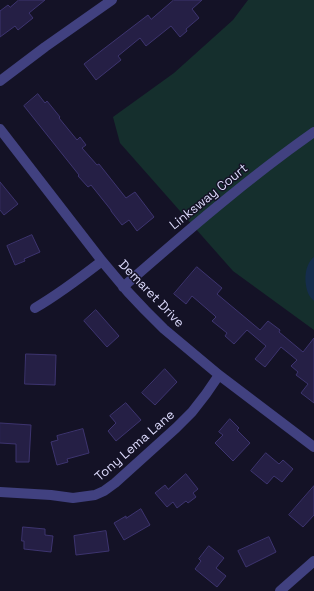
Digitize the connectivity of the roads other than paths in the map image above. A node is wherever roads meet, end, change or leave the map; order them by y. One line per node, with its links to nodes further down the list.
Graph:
1 (112, 0): 2 (street)
2 (0, 81)
3 (0, 129): 5 (street, Demaret Drive)
4 (314, 132): 6 (street, Linksway Court)
5 (102, 261): 6 (street, Demaret Drive); 7 (street)
6 (123, 286): 8 (street, Demaret Drive)
7 (35, 308)
8 (219, 375): 9 (street, Demaret Drive); 10 (street, Tony Lema Lane)
9 (314, 447)
10 (0, 492)
11 (314, 561): 12 (street)
12 (280, 591)

